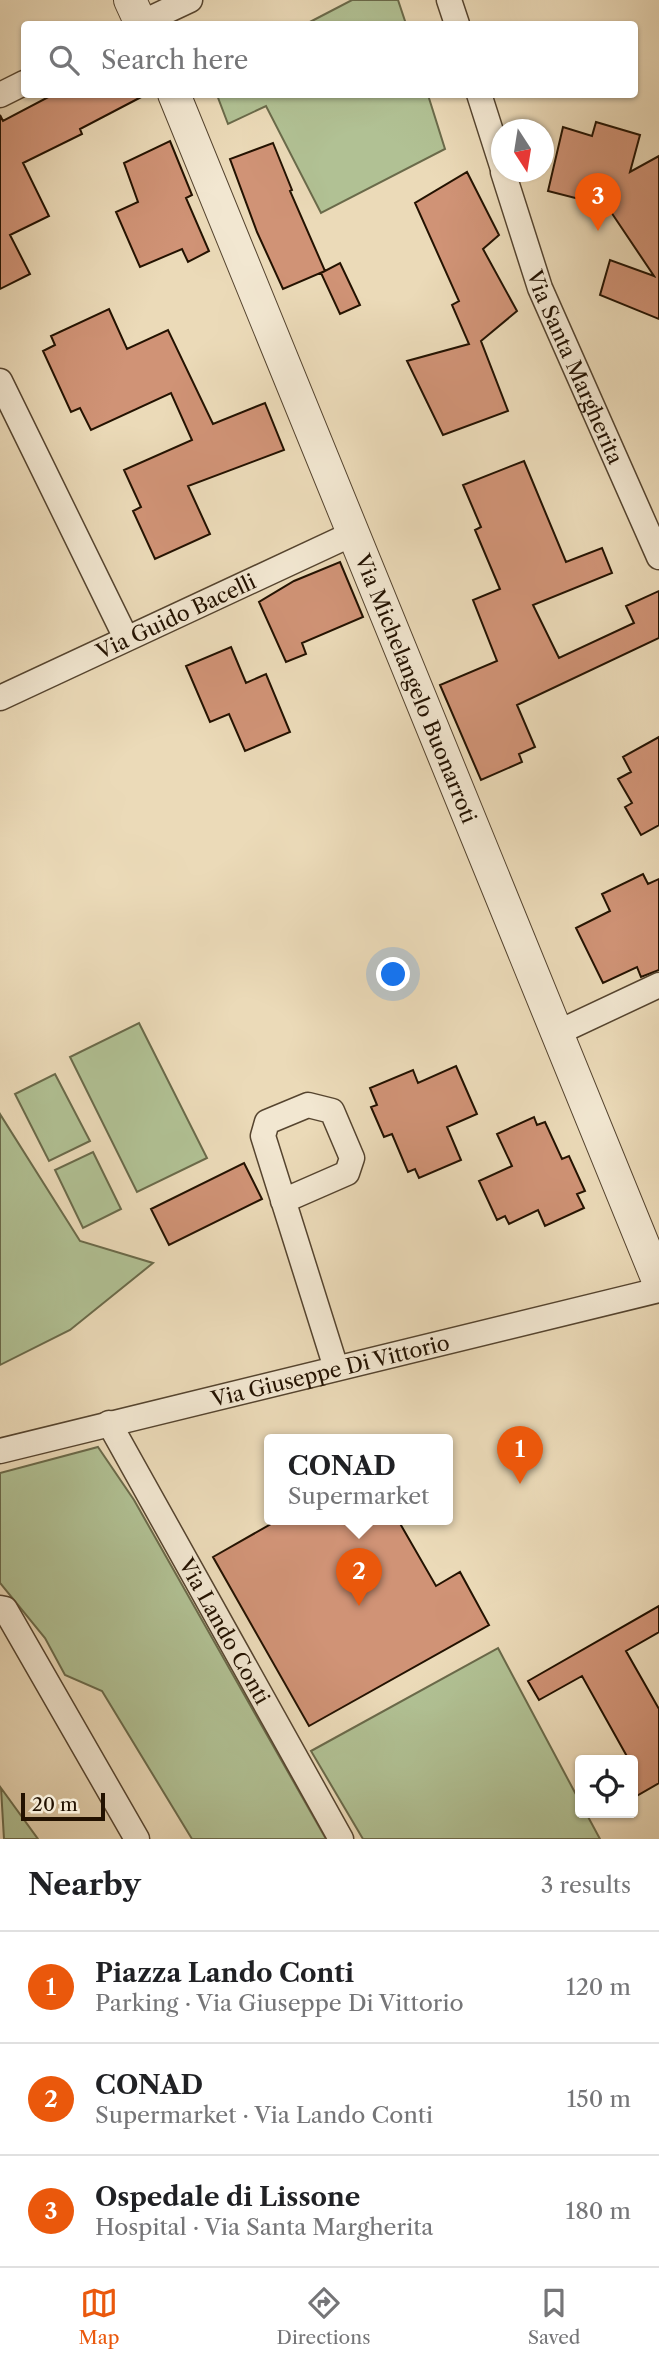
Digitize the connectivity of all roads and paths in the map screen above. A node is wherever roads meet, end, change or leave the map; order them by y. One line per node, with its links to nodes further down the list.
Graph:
1 (130, 0): 4 (street)
2 (190, 0): 5 (street)
3 (449, 0): 6 (street)
4 (139, 21)
5 (146, 21)
6 (456, 21)
7 (21, 84): 8 (street)
8 (0, 95)
9 (176, 98): 14 (street, Via Michelangelo Buonarroti)
10 (480, 98): 11 (street)
11 (491, 132)
12 (506, 182): 15 (street, Via Santa Margherita)
13 (0, 381): 16 (street)
14 (352, 534): 16 (street, Via Guido Bacelli); 19 (street, Via Michelangelo Buonarroti)
15 (659, 557)
16 (126, 638): 17 (street, Via Guido Bacelli)
17 (0, 698)
18 (659, 985): 19 (street)
19 (557, 1033): 21 (street, Via Michelangelo Buonarroti)
20 (283, 1201): 23 (street)
21 (659, 1283)
22 (659, 1290): 23 (street, Via Giuseppe Di Vittorio)
23 (336, 1368): 24 (street, Via Giuseppe Di Vittorio)
24 (109, 1423): 25 (street, Via Giuseppe Di Vittorio); 28 (street, Via Lando Conti)
25 (0, 1451)
26 (0, 1608): 27 (street)
27 (137, 1839)
28 (341, 1839)

